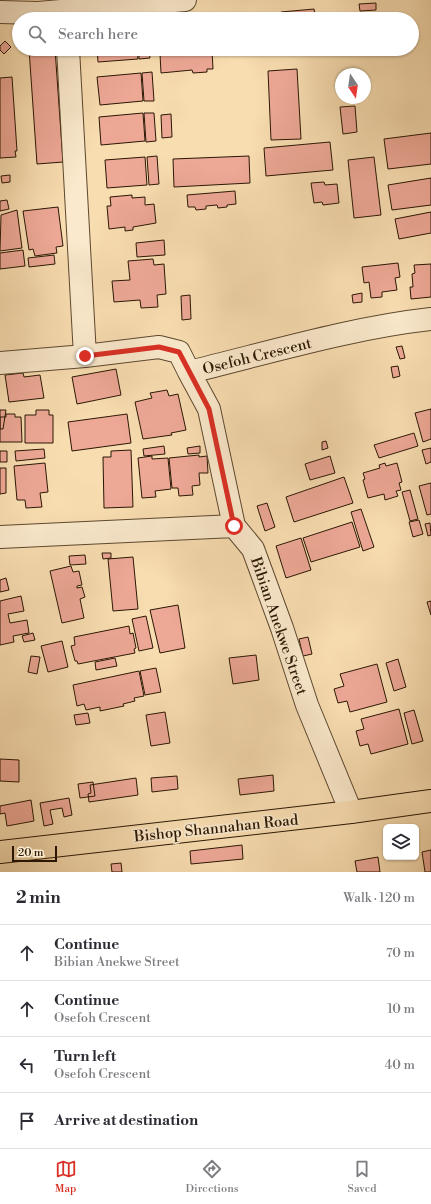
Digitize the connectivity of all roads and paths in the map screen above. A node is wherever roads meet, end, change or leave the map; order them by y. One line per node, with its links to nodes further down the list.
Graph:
1 (185, 0): 2 (street)
2 (90, 12)
3 (68, 56): 5 (street)
4 (431, 319): 7 (street, Osefoh Crescent)
5 (85, 356): 6 (street, Osefoh Crescent); 7 (street, Osefoh Crescent)
6 (0, 364)
7 (189, 372): 8 (street, Bibian Anekwe Street)
8 (234, 526): 9 (street); 11 (street, Bibian Anekwe Street)
9 (0, 537)
10 (431, 801): 11 (main road, Bishop Shannahan Road)
11 (351, 812): 12 (main road, Bishop Shannahan Road)
12 (0, 852)

